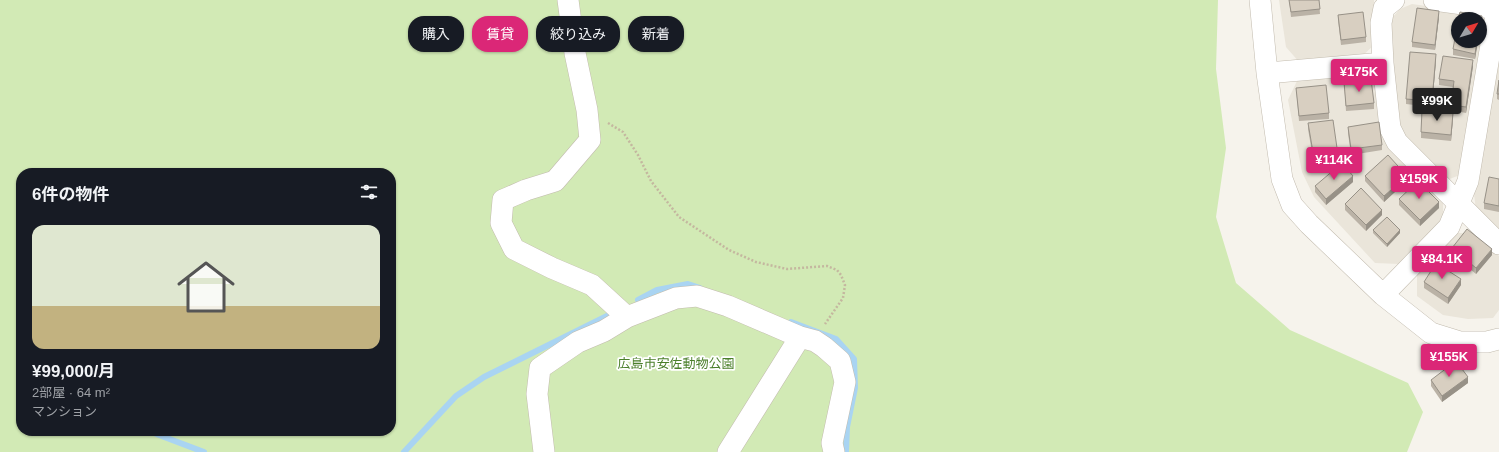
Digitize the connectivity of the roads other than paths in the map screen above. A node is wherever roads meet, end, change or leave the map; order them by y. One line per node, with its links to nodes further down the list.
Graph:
1 (568, 0): 11 (street)
2 (1260, 0): 7 (street)
3 (1394, 0): 6 (street)
4 (1434, 0): 5 (street)
5 (1498, 9): 8 (street)
6 (1383, 63): 7 (street); 8 (street)
7 (1267, 73): 10 (street)
8 (1459, 203): 9 (street); 10 (street)
9 (1499, 244)
10 (1383, 295): 13 (street)
11 (627, 317): 12 (street); 14 (street)
12 (800, 337): 15 (street); 16 (street)
13 (1499, 339)
14 (544, 452)
15 (728, 452)
16 (834, 452)

